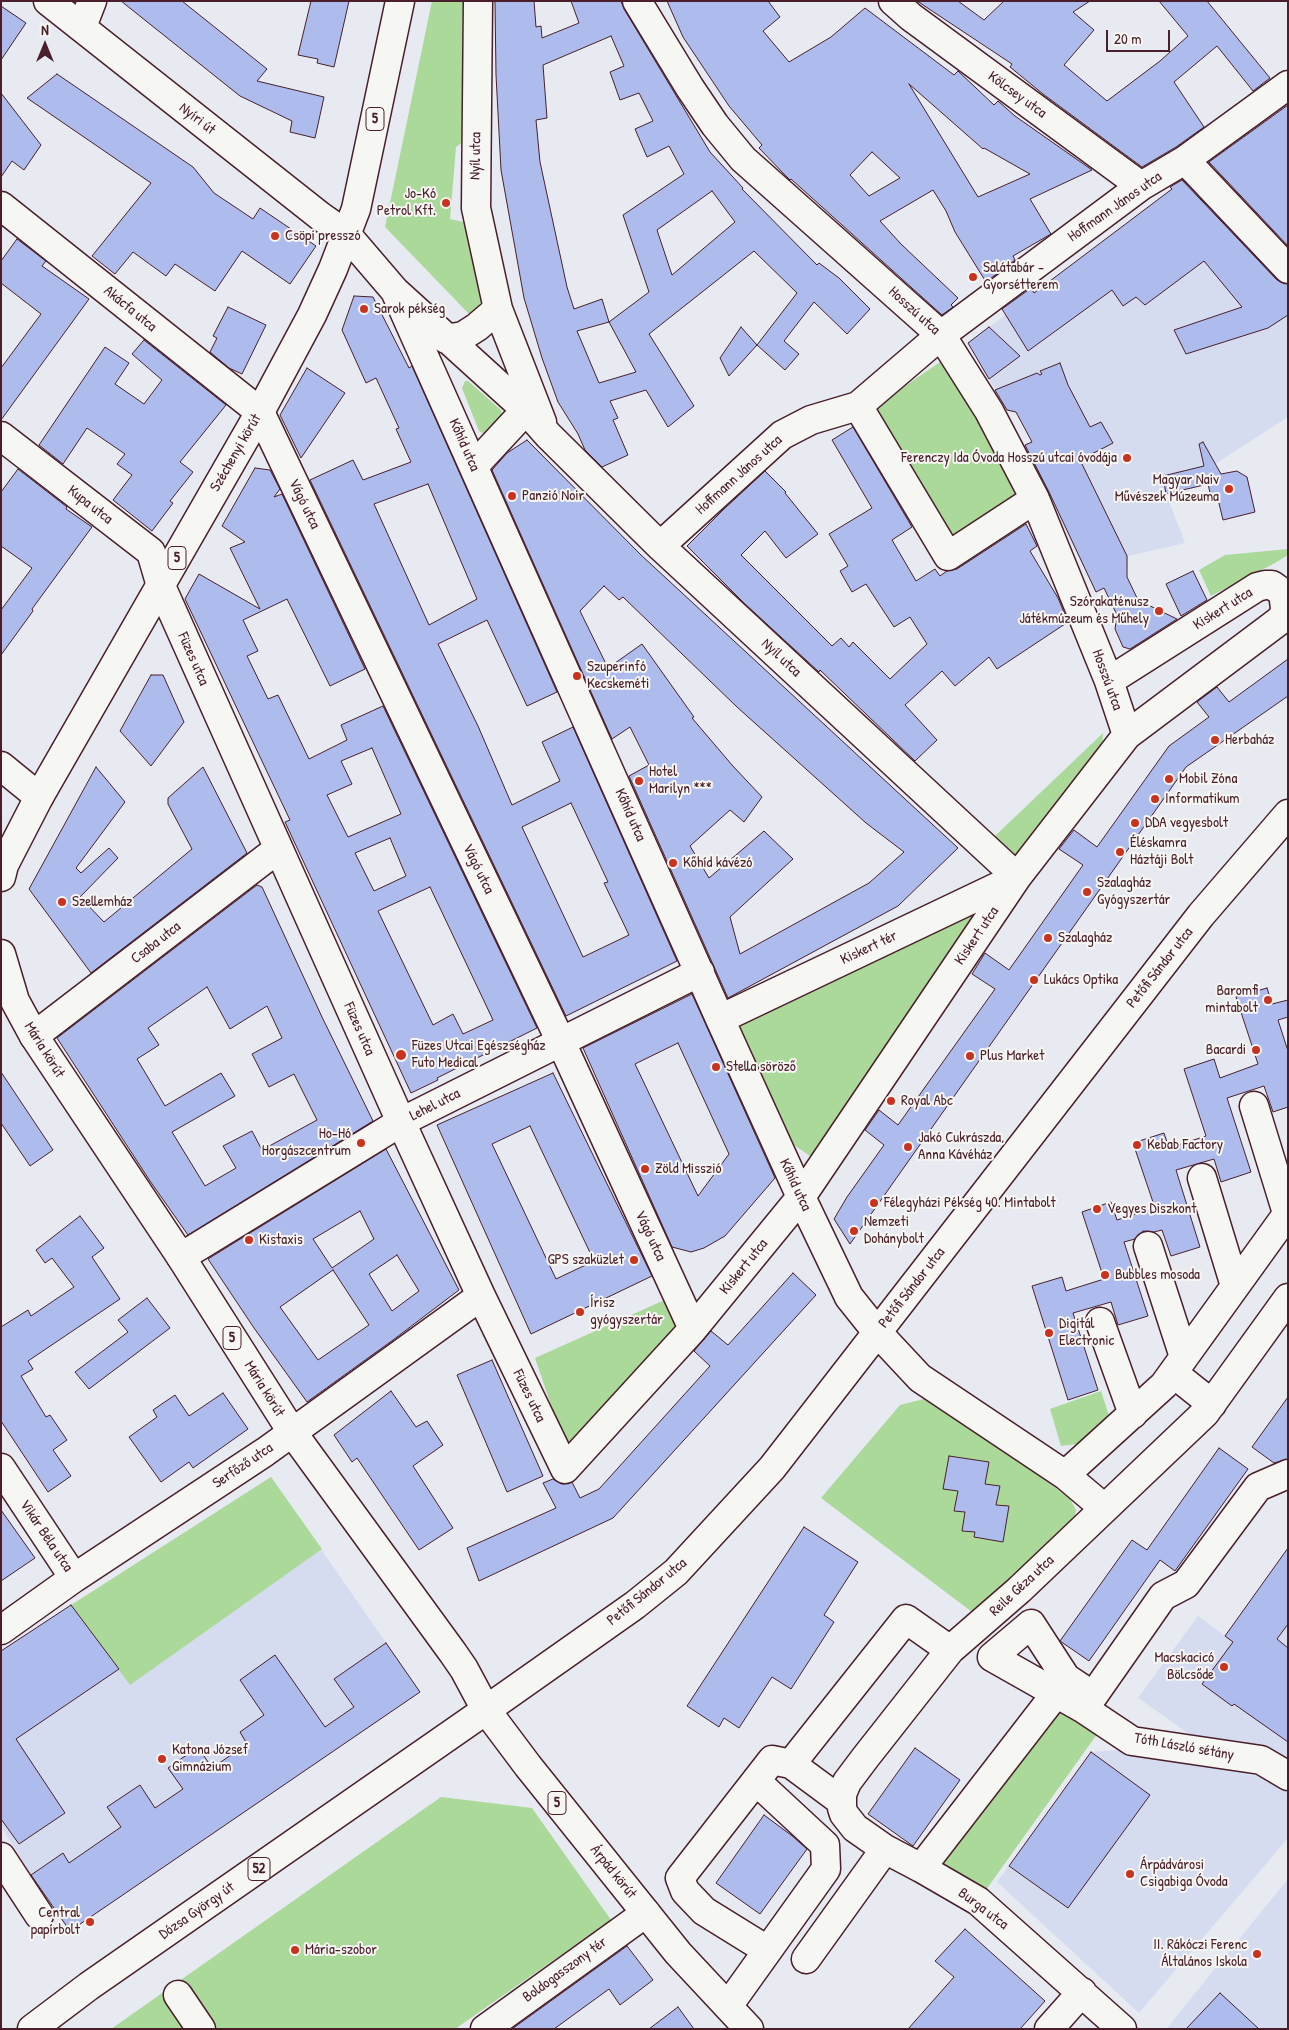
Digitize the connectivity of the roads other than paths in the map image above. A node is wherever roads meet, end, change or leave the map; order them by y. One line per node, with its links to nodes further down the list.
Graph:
1 (48, 1): 7 (street, Nyíri út)
2 (92, 1): 7 (street)
3 (400, 1): 12 (street, Széchenyi körút / 5)
4 (478, 1): 15 (street, Nyíl utca)
5 (637, 1): 16 (street, Hosszú utca)
6 (893, 1): 10 (street, Kölcsey utca)
7 (82, 27): 12 (street, Nyíri út)
8 (1288, 85): 9 (street, Hoffmann János utca)
9 (1185, 160): 10 (street, Hoffmann János utca); 13 (street)
10 (1141, 186): 16 (street, Hoffmann János utca)
11 (1, 206): 20 (street, Akácfa utca)
12 (347, 235): 14 (street, Nyíl utca); 20 (street, Széchenyi körút / 5)
13 (1288, 269)
14 (395, 291): 17 (street, Nyíl utca); 23 (street, Kőhíd utca)
15 (498, 309): 17 (street); 21 (street, Nyíl utca)
16 (941, 335): 18 (street, Hoffmann János utca); 24 (street, Hosszú utca)
17 (446, 339): 19 (street, Nyíl utca)
18 (858, 406): 24 (street); 25 (street, Hoffmann János utca)
19 (526, 410): 21 (street, Nyíl utca); 23 (street)
20 (260, 412): 26 (street, Széchenyi körút / 5); 39 (street, Vágó utca)
21 (548, 435): 25 (street, Nyíl utca)
22 (1, 436): 26 (street, Kupa utca)
23 (474, 466): 36 (street, Kőhíd utca)
24 (1035, 499): 27 (street, Hosszú utca)
25 (660, 546): 34 (street, Nyíl utca)
26 (161, 586): 30 (street, Széchenyi körút / 5); 32 (street, Füzes utca)
27 (1109, 681): 28 (street, Hosszú utca); 28 (street, Kiskert utca)
28 (1127, 735): 34 (street, Kiskert utca)
29 (1, 766): 30 (street)
30 (39, 797): 33 (street, Széchenyi körút / 5)
31 (1288, 814): 52 (street, Petőfi Sándor utca)
32 (278, 849): 38 (street, Csaba utca); 41 (street, Füzes utca)
33 (1, 877)
34 (1017, 878): 37 (street, Kiskert tér); 43 (street, Kiskert utca)
35 (1, 954): 38 (street, Mária körút / 5)
36 (700, 972): 37 (street, Kőhíd utca); 39 (street, Lehel utca)
37 (720, 1019): 43 (street, Kőhíd utca)
38 (34, 1036): 46 (street, Mária körút / 5)
39 (561, 1042): 41 (street, Lehel utca); 51 (street, Vágó utca)
40 (1254, 1106): 44 (street)
41 (401, 1122): 46 (street, Lehel utca); 48 (street, Füzes utca)
42 (1202, 1178): 47 (street)
43 (801, 1197): 51 (street, Kiskert utca); 52 (street, Kőhíd utca)
44 (1288, 1213): 47 (street)
45 (1148, 1246): 53 (street)
46 (181, 1257): 56 (street, Mária körút / 5)
47 (1235, 1286): 53 (street)
48 (481, 1296): 56 (street, Serfőző utca); 58 (street, Füzes utca)
49 (1288, 1298): 54 (street, Reile Géza utca)
50 (1100, 1322): 55 (street)
51 (693, 1329): 58 (street, Kiskert utca)
52 (877, 1332): 60 (street, Kőhíd utca); 67 (street, Petőfi Sándor utca)
53 (1178, 1365): 54 (street); 55 (street)
54 (1212, 1404): 61 (street, Reile Géza utca)
55 (1133, 1414): 60 (street)
56 (292, 1432): 62 (street, Serfőző utca); 67 (street, Mária körút / 5)
57 (1, 1468): 62 (street, Vikár Béla utca)
58 (565, 1469)
59 (1288, 1474): 66 (street)
60 (1065, 1475): 61 (street, Kőhíd utca)
61 (1104, 1508): 64 (street, Reile Géza utca)
62 (74, 1578): 63 (street, Serfőző utca)
63 (1, 1630)
64 (950, 1650): 68 (street); 71 (street, Reile Géza utca)
65 (1057, 1692): 66 (street); 66 (street); 74 (street)
66 (1089, 1702): 69 (street, Tóth László sétány)
67 (486, 1710): 75 (street, Árpád körút / 5); 83 (street, Dózsa György út / 52)
68 (791, 1764): 70 (street); 71 (street)
69 (1288, 1776)
70 (756, 1781): 77 (street); 77 (street)
71 (844, 1791): 72 (street, Burga utca)
72 (885, 1849): 74 (street, Burga utca); 78 (street)
73 (1, 1857): 76 (street)
74 (921, 1868): 79 (street, Burga utca)
75 (646, 1913): 81 (street, Árpád körút / 5); 82 (street, Boldogasszony tér)
76 (39, 1915)
77 (767, 1950): 81 (street)
78 (806, 1960)
79 (1082, 1992): 86 (street); 87 (street, Burga utca)
80 (178, 1996): 84 (street)
81 (728, 2006): 85 (street, Árpád körút / 5)
82 (490, 2028)
83 (32, 2029)
84 (201, 2029)
85 (749, 2029)
86 (1049, 2029)
87 (1122, 2029)

